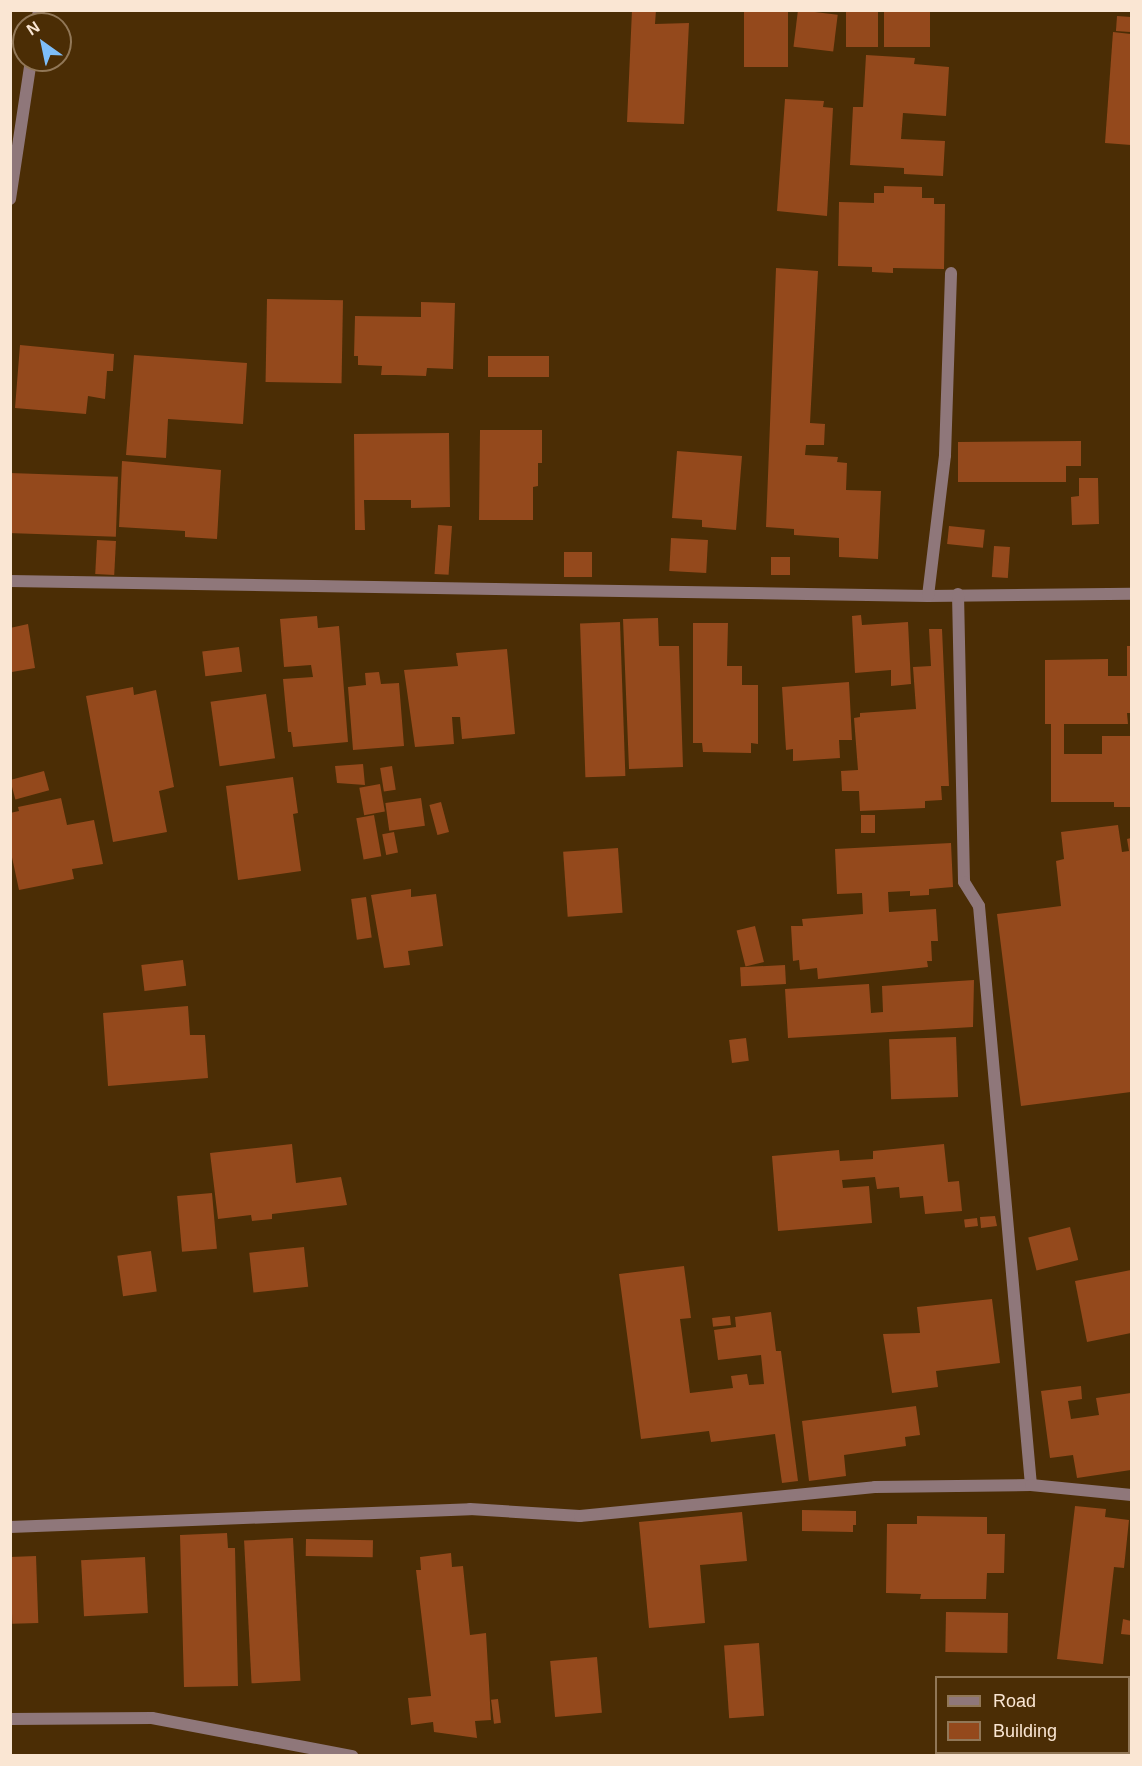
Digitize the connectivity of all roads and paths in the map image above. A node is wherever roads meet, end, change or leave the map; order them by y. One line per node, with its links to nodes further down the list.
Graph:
1 (29, 72): 3 (street)
2 (10, 106): 3 (street)
3 (24, 109): 4 (street)
4 (10, 199)
5 (951, 273): 9 (street)
6 (10, 580): 9 (street)
7 (958, 594): 8 (street); 9 (street); 10 (street)
8 (1131, 594)
9 (928, 596)
10 (1031, 1485): 11 (street); 12 (street)
11 (1131, 1496)
12 (10, 1527)
13 (10, 1719): 14 (street)
14 (352, 1755)

